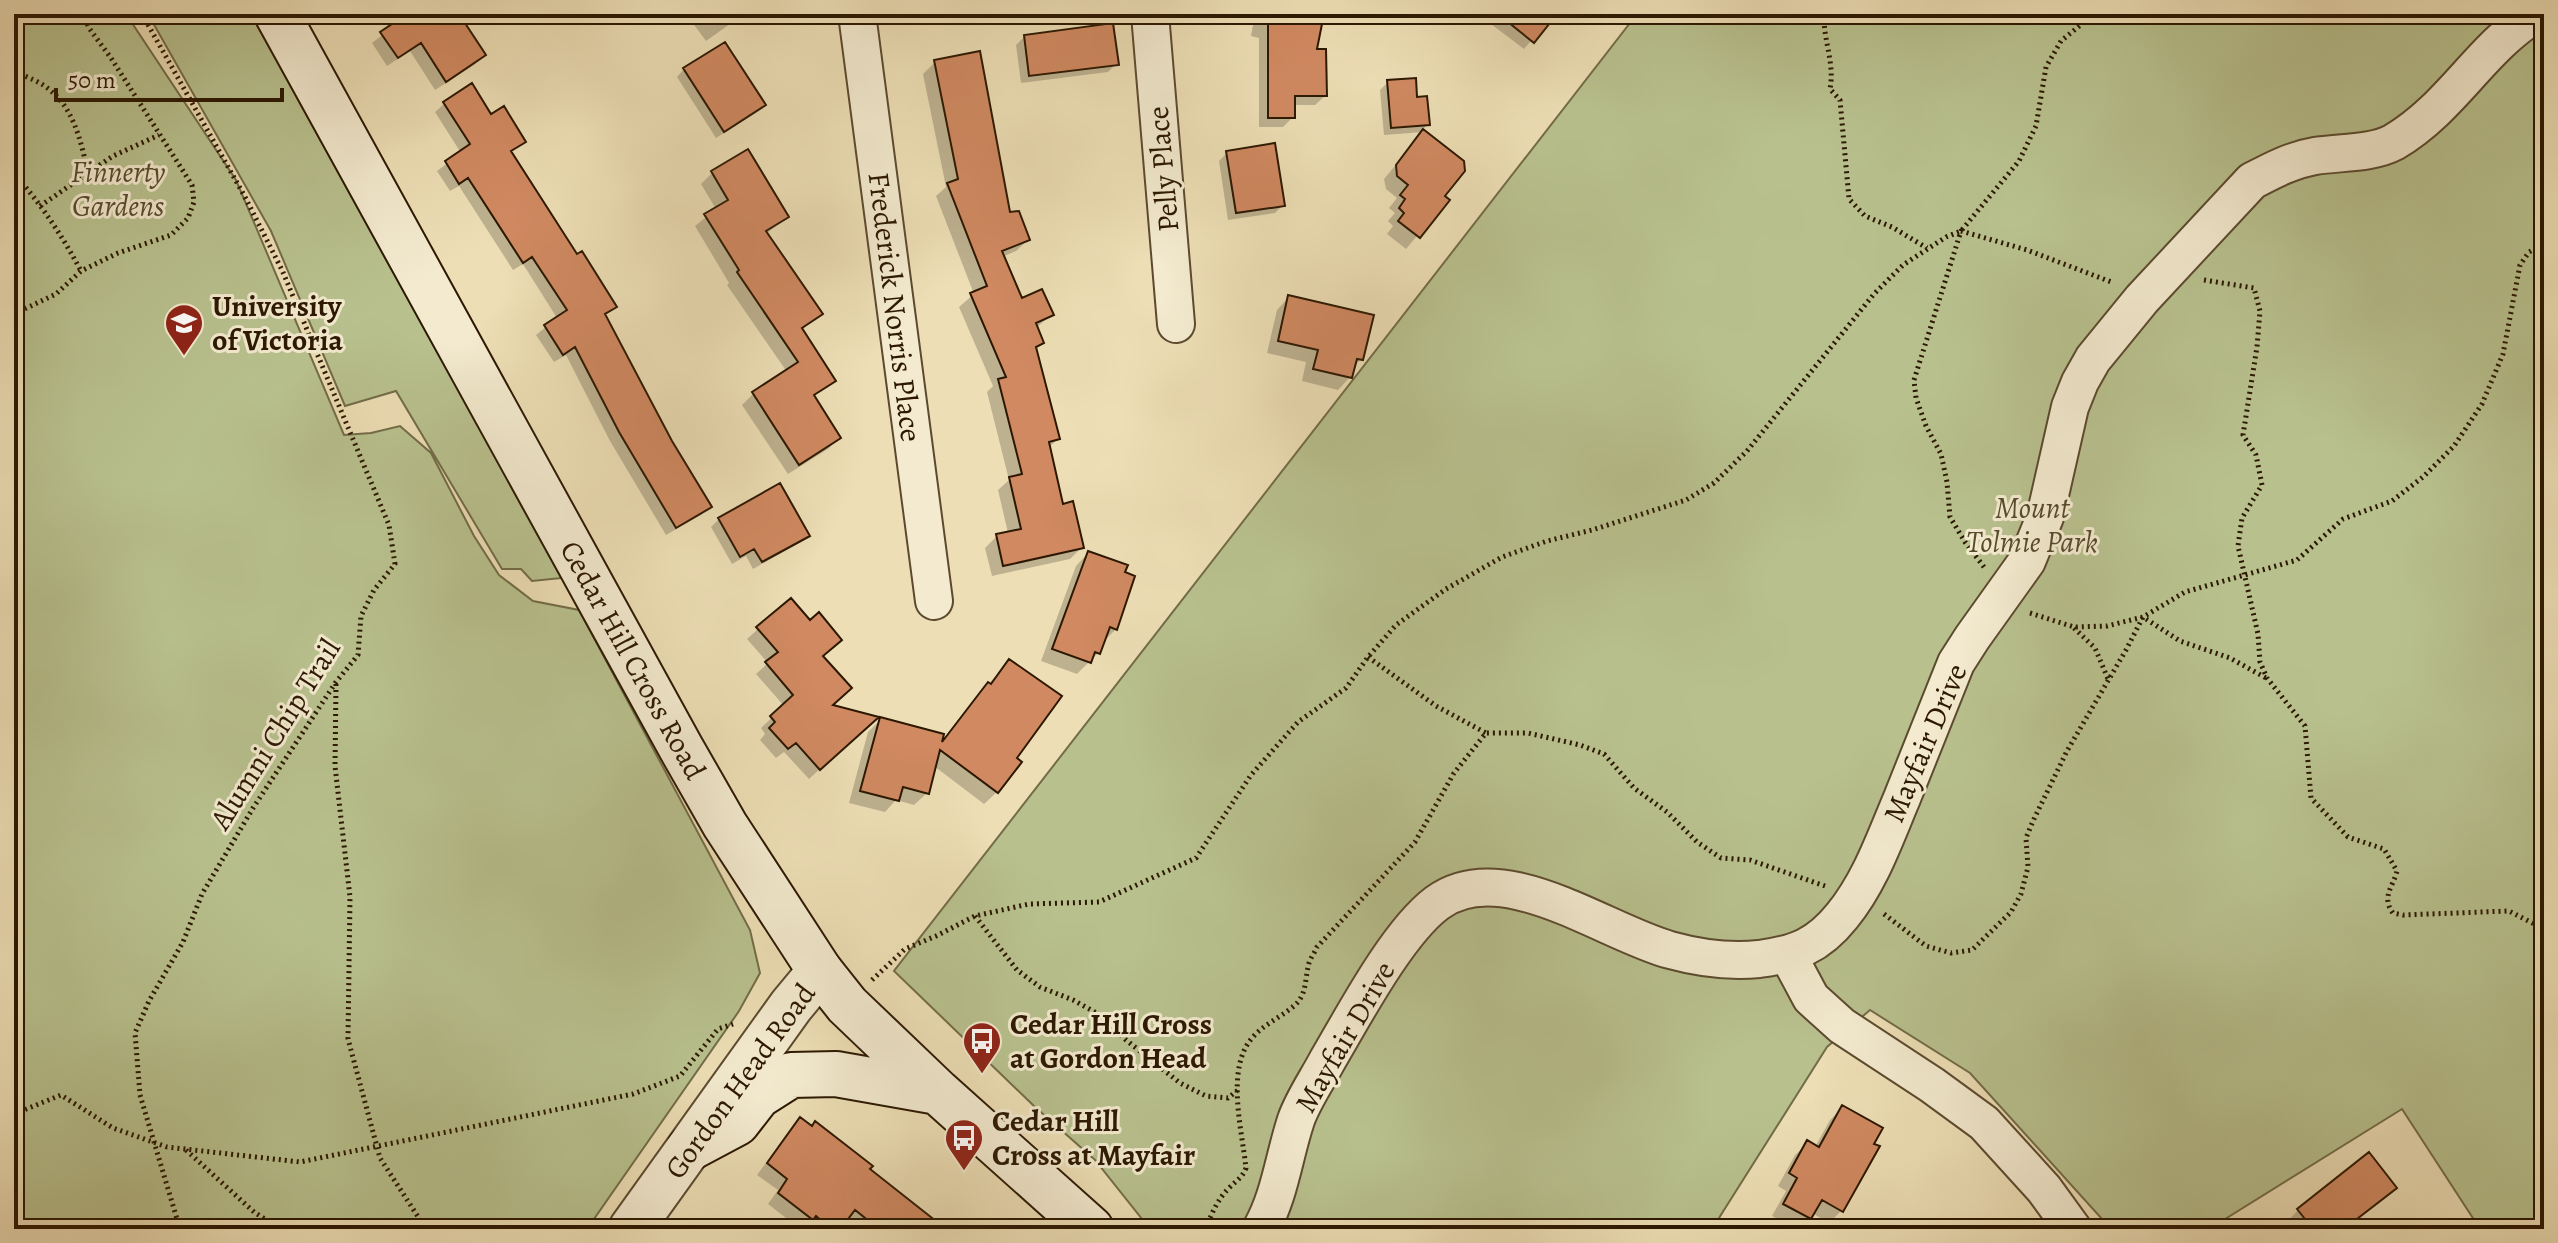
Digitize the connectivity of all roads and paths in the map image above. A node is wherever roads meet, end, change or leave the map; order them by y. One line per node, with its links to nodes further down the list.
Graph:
1 (83, 14): 10 (path)
2 (142, 14): 25 (path, Alumni Chip Trail)
3 (277, 14): 31 (main road, Cedar Hill Cross Road)
4 (857, 14): 21 (street, Frederick Norris Place)
5 (1150, 14): 19 (street, Pelly Place)
6 (1824, 14): 15 (path)
7 (2094, 14): 15 (path)
8 (2536, 14): 17 (street, Mayfair Drive)
9 (14, 73): 12 (path)
10 (159, 135): 12 (path); 16 (path)
11 (14, 174): 13 (path)
12 (88, 174): 13 (path)
13 (40, 206): 16 (path)
14 (2544, 244): 20 (path)
15 (1927, 248): 23 (path)
16 (81, 271): 18 (path)
17 (2168, 271): 20 (path); 27 (street, Mayfair Drive)
18 (14, 314)
19 (1176, 324)
20 (2246, 575): 24 (path); 29 (path)
21 (934, 601)
22 (2074, 627): 24 (path)
23 (1368, 657): 26 (path); 28 (path)
24 (2108, 680): 27 (path)
25 (336, 682): 37 (path, Alumni Chip Trail); 38 (path)
26 (1486, 733): 27 (path); 34 (path)
27 (1853, 901): 30 (street, Mayfair Drive)
28 (975, 916): 32 (path); 34 (path)
29 (2544, 929)
30 (1788, 955): 47 (street, Mayfair Drive); 48 (street)
31 (820, 971): 32 (main road, Cedar Hill Cross Road); 33 (main road, Gordon Head Road)
32 (847, 1005): 35 (main road, Cedar Hill Cross Road)
33 (791, 1006): 38 (path); 39 (main road, Gordon Head Road)
34 (1238, 1090): 46 (path)
35 (938, 1092): 39 (main road); 45 (main road, Cedar Hill Cross Road)
36 (14, 1114): 37 (path)
37 (153, 1143): 40 (path); 41 (path, Alumni Chip Trail)
38 (377, 1147): 40 (path); 43 (path)
39 (690, 1148): 44 (main road, Gordon Head Road)
40 (185, 1149): 42 (path)
41 (180, 1229)
42 (280, 1229)
43 (426, 1229)
44 (631, 1229)
45 (1091, 1229)
46 (1206, 1229)
47 (1261, 1229)
48 (2073, 1229)

